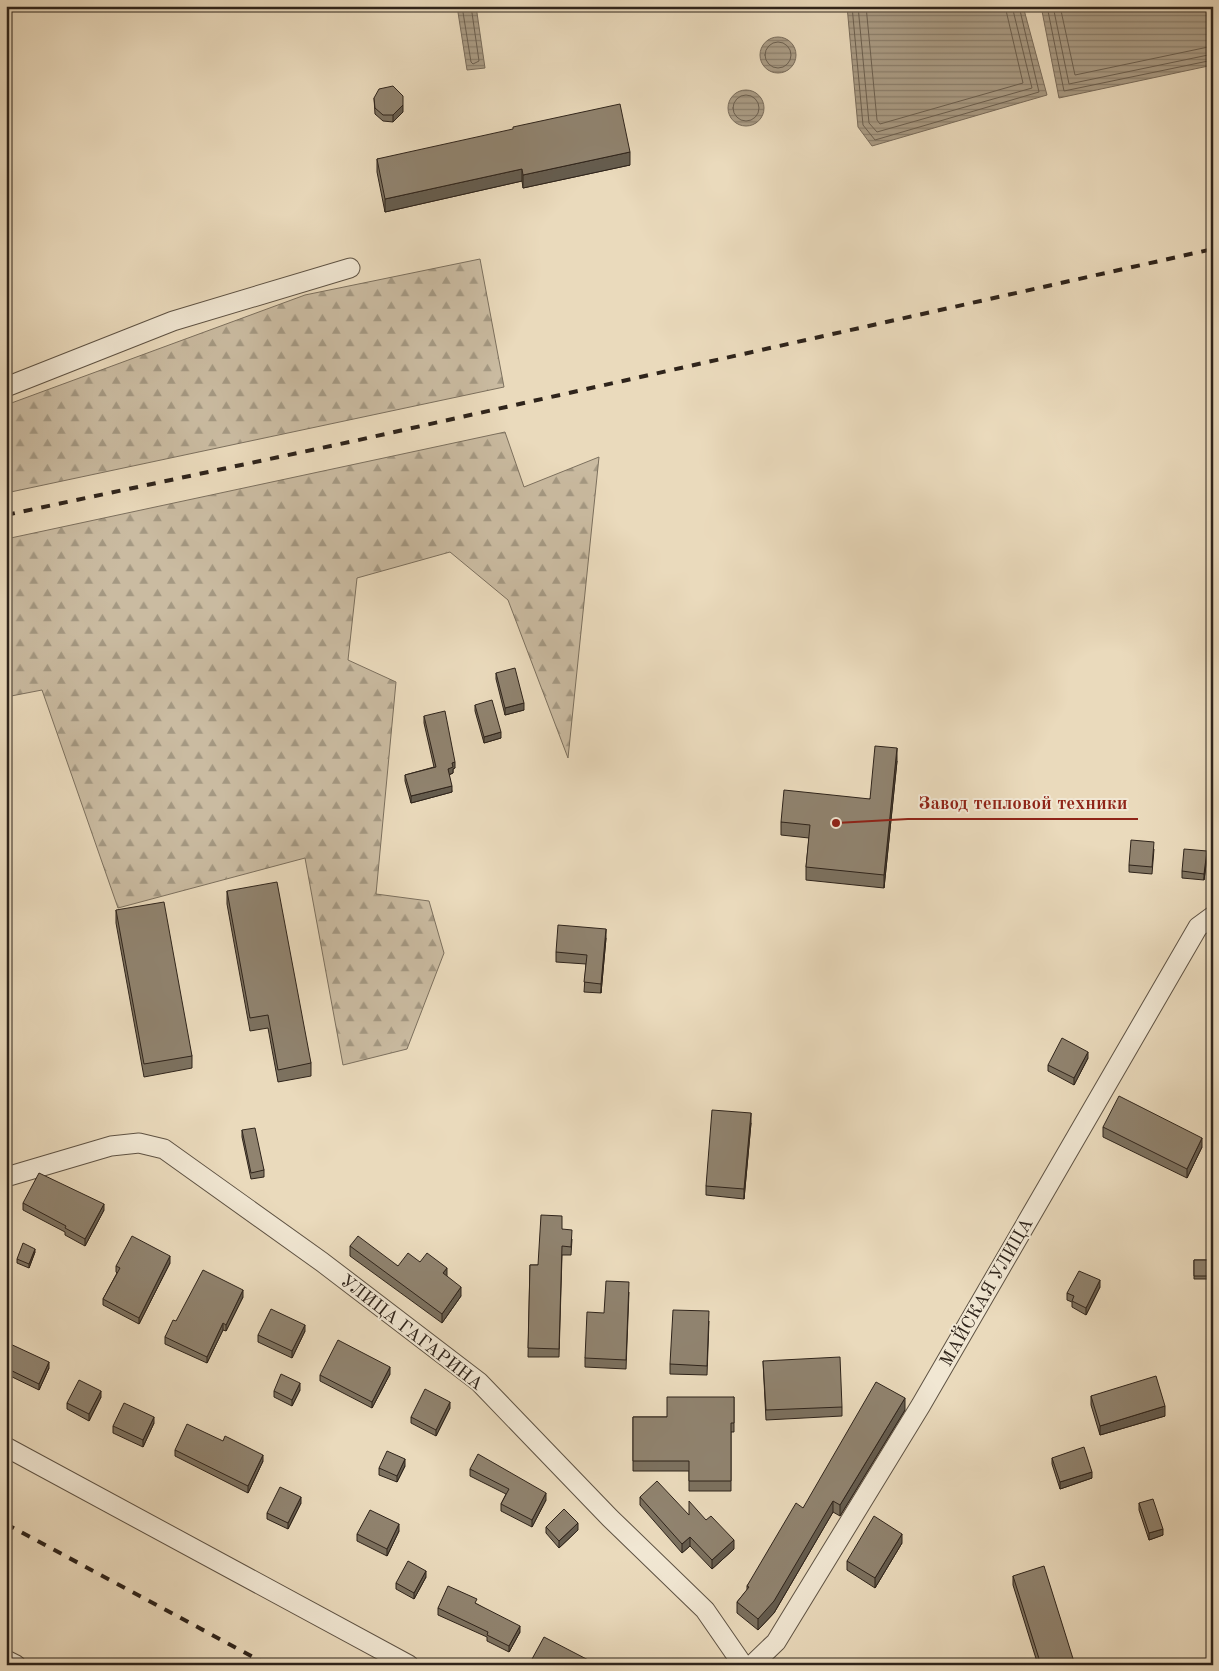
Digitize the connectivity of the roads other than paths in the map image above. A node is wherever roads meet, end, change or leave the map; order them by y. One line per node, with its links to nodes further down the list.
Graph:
1 (350, 268): 2 (street)
2 (6, 387)
3 (1213, 916): 10 (street, МАЙСКАЯ УЛИЦА)
4 (6, 1177): 9 (street, УЛИЦА ГАГАРИНА)
5 (6, 1447): 8 (street)
6 (6, 1660): 7 (street)
7 (16, 1665)
8 (409, 1665)
9 (743, 1665)
10 (752, 1665)

